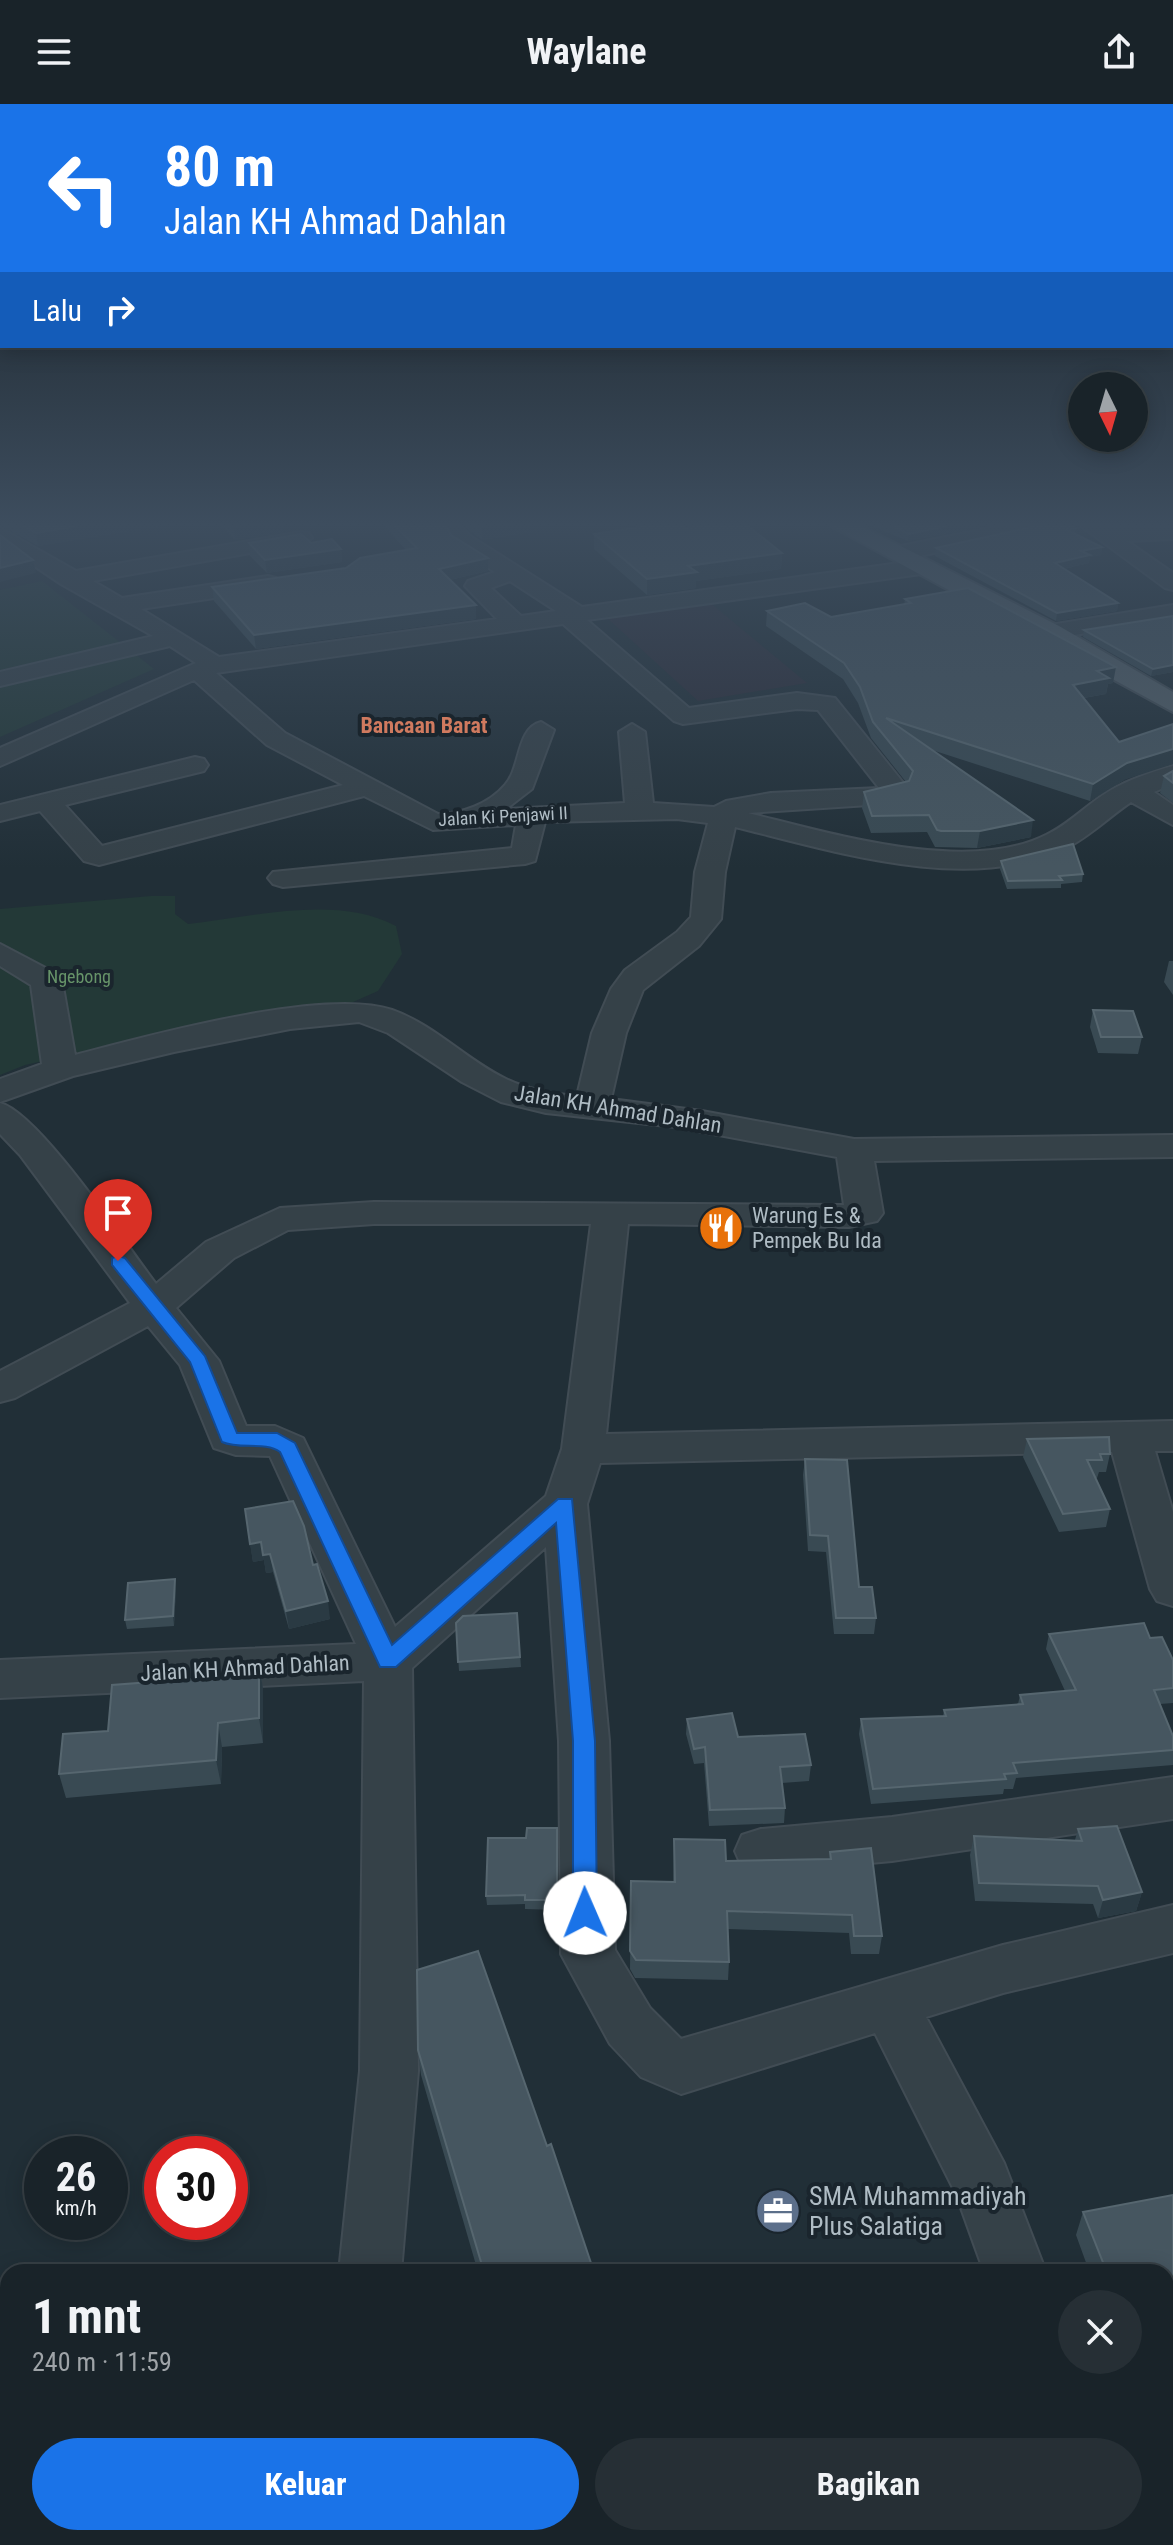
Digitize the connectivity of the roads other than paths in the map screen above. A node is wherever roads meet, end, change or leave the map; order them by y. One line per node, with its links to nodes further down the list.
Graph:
1 (167, 640): 7 (street)
2 (177, 640): 6 (street, Jalan Ki Penjawi II)
3 (392, 640): 6 (street)
4 (600, 640): 19 (street)
5 (1064, 640): 8 (main road)
6 (207, 667): 11 (street); 14 (street, Jalan Ki Penjawi II)
7 (0, 679)
8 (1173, 704)
9 (541, 730): 22 (street)
10 (632, 732): 17 (street)
11 (0, 758)
12 (195, 765): 16 (street)
13 (1173, 774): 15 (street)
14 (364, 788): 16 (street); 22 (street, Jalan Ki Penjawi II)
15 (1132, 790): 19 (street); 21 (street)
16 (47, 802): 18 (street)
17 (640, 810): 19 (street, Jalan Ki Penjawi II); 20 (street, Jalan Ki Penjawi II)
18 (0, 813)
19 (717, 815): 29 (street)
20 (532, 816): 22 (street, Jalan Ki Penjawi II); 23 (street)
21 (1173, 817)
22 (466, 822)
23 (525, 855): 24 (street); 25 (street)
24 (283, 878)
25 (509, 885)
26 (0, 953): 27 (street)
27 (60, 1069): 28 (street, Jalan KH Ahmad Dahlan); 29 (street, Jalan KH Ahmad Dahlan)
28 (0, 1092)
29 (592, 1106): 32 (street, Jalan KH Ahmad Dahlan)
30 (7, 1132): 34 (street)
31 (1173, 1146): 32 (street, Jalan KH Ahmad Dahlan)
32 (854, 1150): 33 (street)
33 (611, 1213): 34 (street); 37 (street)
34 (153, 1307): 35 (street); 40 (street)
35 (0, 1388)
36 (1151, 1437): 37 (street); 39 (street)
37 (583, 1449): 38 (street)
38 (565, 1504): 40 (street); 45 (street)
39 (1173, 1589)
40 (388, 1661): 41 (street, Jalan KH Ahmad Dahlan); 46 (street)
41 (0, 1679)
42 (1173, 1798): 43 (street)
43 (761, 1851)
44 (1173, 1929): 45 (street)
45 (889, 2003): 47 (street)
46 (371, 2264)
47 (1012, 2264)

